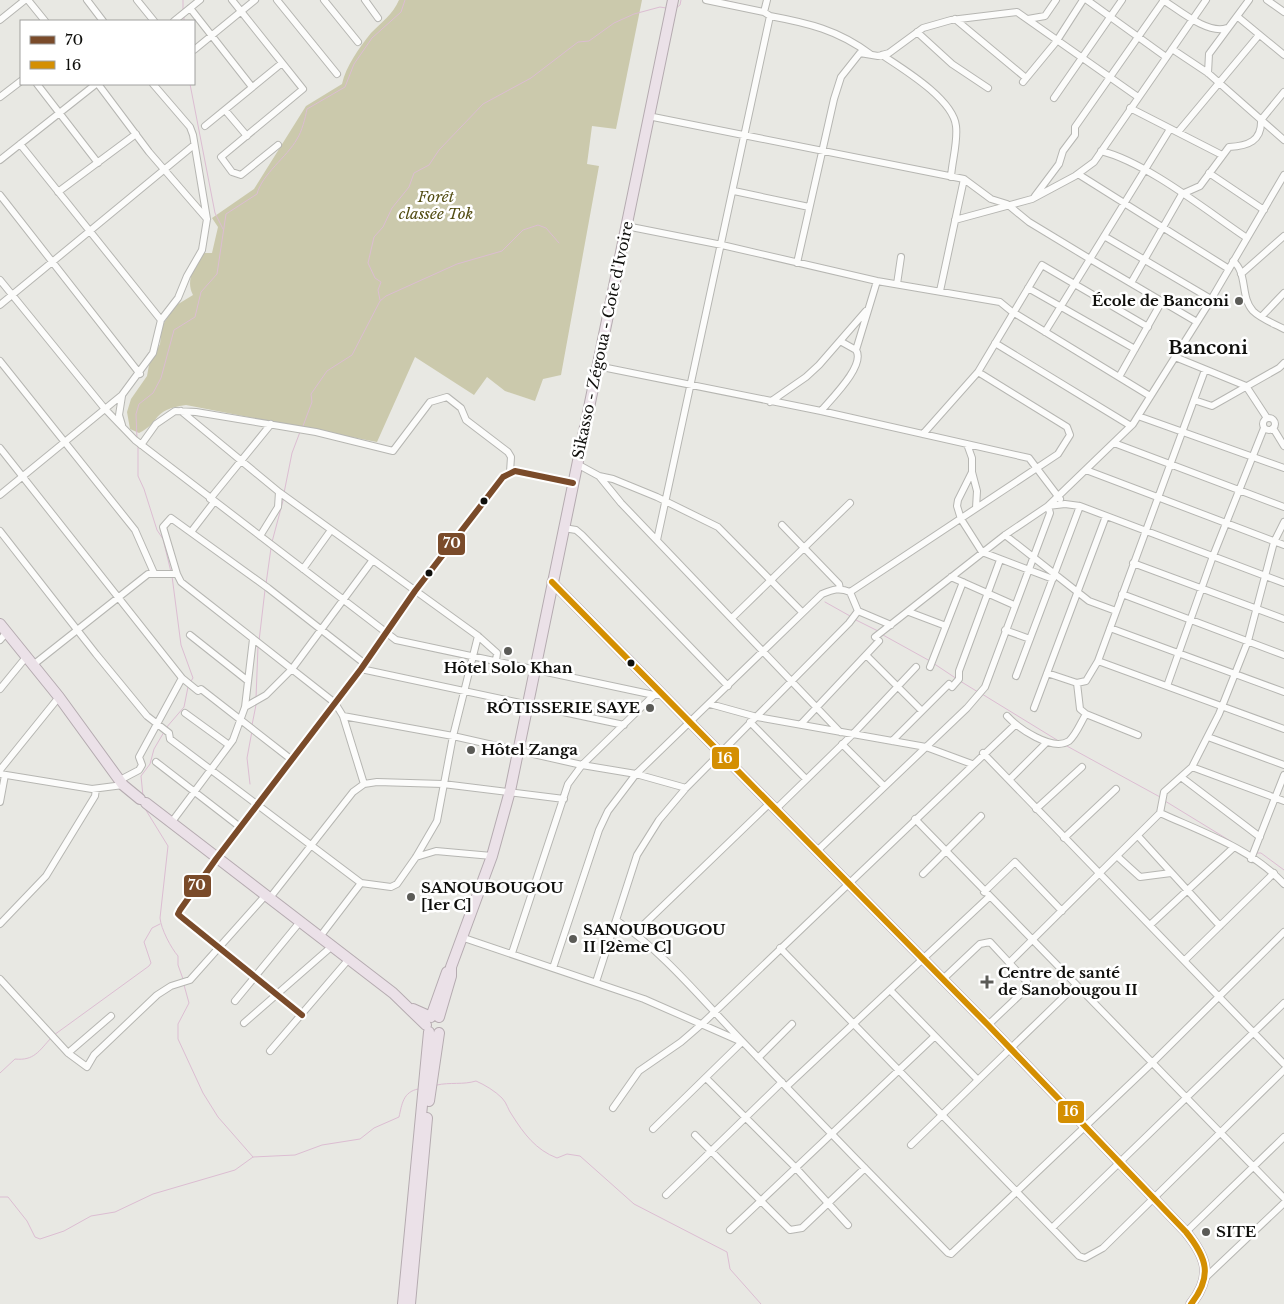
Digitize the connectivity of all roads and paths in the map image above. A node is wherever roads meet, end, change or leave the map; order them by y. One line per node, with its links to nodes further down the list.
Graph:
1 (26, 0): 30 (street); 31 (street)
2 (87, 0): 32 (street)
3 (137, 0): 33 (street)
4 (200, 0): 21 (street)
5 (232, 0): 22 (street)
6 (255, 0): 22 (street)
7 (277, 0): 54 (street)
8 (324, 0): 43 (street)
9 (365, 0): 27 (street)
10 (673, 0): 71 (highway, Sikasso - Zégoua - Cote d'Ivoire)
11 (706, 0): 24 (street)
12 (767, 0): 24 (street)
13 (1056, 0): 35 (street)
14 (1083, 0): 42 (street)
15 (1088, 0): 26 (street)
16 (1122, 0): 26 (street)
17 (1164, 0): 29 (street); 41 (street)
18 (1206, 0): 29 (street)
19 (1249, 0): 25 (street)
20 (1267, 0): 23 (street)
21 (189, 8): 34 (street); 39 (street)
22 (241, 11): 39 (street); 52 (street)
23 (1284, 12)
24 (767, 14): 47 (street); 77 (street)
25 (1238, 16): 36 (street); 40 (street)
26 (1110, 17): 41 (street); 51 (street)
27 (378, 18)
28 (955, 19): 35 (street); 38 (street); 42 (street)
29 (1193, 19): 37 (street); 46 (street)
30 (0, 20)
31 (44, 20)
32 (103, 20)
33 (153, 20)
34 (175, 20)
35 (1028, 20): 42 (street)
36 (1228, 27): 37 (street); 44 (street)
37 (1210, 29): 44 (street)
38 (917, 32): 48 (street); 63 (street)
39 (212, 35): 45 (street); 62 (street)
40 (1259, 35): 49 (street); 57 (street)
41 (1139, 38): 50 (street); 55 (street)
42 (1057, 40): 51 (street)
43 (358, 42)
44 (1214, 47): 53 (street)
45 (195, 49)
46 (1172, 49): 50 (street); 53 (street)
47 (871, 55): 48 (street); 83 (street)
48 (882, 55): 93 (street)
49 (1284, 56)
50 (1166, 57): 66 (street)
51 (1082, 58): 55 (street); 67 (street)
52 (282, 63): 62 (street); 78 (street)
53 (1208, 73): 57 (street)
54 (337, 74)
55 (1110, 77): 66 (street); 100 (street)
56 (20, 81): 65 (street)
57 (1218, 83): 72 (street); 75 (street)
58 (38, 85): 70 (street)
59 (96, 85): 70 (street)
60 (98, 85): 76 (street)
61 (154, 85): 81 (street)
62 (252, 87): 69 (street)
63 (988, 88)
64 (1284, 92): 72 (street)
65 (0, 97)
66 (1138, 97): 68 (street)
67 (1054, 98)
68 (1130, 108): 74 (street); 84 (street)
69 (225, 110): 73 (street); 78 (street)
70 (59, 112): 80 (street); 87 (street)
71 (648, 116): 77 (street); 107 (highway, Sikasso - Zégoua - Cote d'Ivoire)
72 (1261, 120): 79 (street); 85 (street)
73 (205, 126)
74 (1170, 128): 75 (street); 89 (street)
75 (1178, 132): 85 (street)
76 (136, 134): 87 (street); 88 (street)
77 (746, 135): 83 (street); 96 (street)
78 (247, 136): 82 (street)
79 (1284, 140)
80 (20, 144): 86 (street); 97 (street)
81 (194, 145): 88 (street); 105 (street)
82 (278, 145)
83 (822, 151): 93 (street); 103 (street)
84 (1101, 151): 89 (street); 91 (street)
85 (1222, 155): 90 (street)
86 (0, 160)
87 (98, 163): 97 (street)
88 (164, 170): 105 (street); 109 (street)
89 (1144, 170): 98 (street); 101 (street)
90 (1209, 173): 98 (street); 104 (street)
91 (1078, 174): 100 (street); 101 (street)
92 (1284, 175): 95 (street)
93 (951, 177): 94 (street)
94 (964, 179): 102 (street); 106 (street)
95 (1281, 186): 104 (street)
96 (734, 191): 103 (street); 113 (street)
97 (58, 192): 109 (street)
98 (1182, 194): 108 (street); 112 (street)
99 (0, 195): 119 (street)
100 (1032, 199): 102 (street)
101 (1124, 203): 108 (street); 110 (street)
102 (1007, 204): 106 (street); 115 (street)
103 (809, 207): 118 (street)
104 (1264, 210): 112 (street)
105 (207, 219): 138 (street)
106 (954, 220): 128 (street)
107 (626, 226): 113 (street); 150 (highway, Sikasso - Zégoua - Cote d'Ivoire)
108 (1163, 228): 116 (street); 120 (street)
109 (90, 232): 119 (street); 138 (street)
110 (1104, 236): 115 (street); 116 (street)
111 (1284, 236): 121 (street)
112 (1247, 238): 117 (street)
113 (722, 245): 118 (street); 156 (street)
114 (901, 257): 125 (street)
115 (1090, 259): 124 (street); 126 (street)
116 (1145, 260): 124 (street); 131 (street)
117 (1233, 261): 120 (street); 121 (street)
118 (796, 262): 123 (street)
119 (52, 263): 130 (street); 153 (street)
120 (1229, 269): 131 (street)
121 (1241, 274): 137 (street)
122 (0, 280): 130 (street)
123 (877, 281): 125 (street); 135 (street)
124 (1131, 283): 132 (street)
125 (897, 284): 128 (street)
126 (1075, 284): 127 (street); 134 (street); 140 (street)
127 (1028, 288): 134 (street); 136 (street)
128 (940, 291): 136 (street)
129 (1284, 293): 137 (street)
130 (12, 295): 133 (street); 162 (street)
131 (1211, 299): 139 (street)
132 (1162, 301): 139 (street); 140 (street)
133 (0, 305)
134 (1061, 307): 142 (street); 145 (street)
135 (868, 309): 143 (street); 146 (street)
136 (1014, 312): 142 (street); 144 (street)
137 (1262, 316): 141 (street)
138 (161, 320): 153 (street)
139 (1197, 322): 147 (street)
140 (1148, 326): 145 (street)
141 (1284, 329)
142 (1046, 332): 155 (street)
143 (840, 341): 146 (street); 161 (street)
144 (996, 343): 152 (street); 168 (street)
145 (1135, 349): 155 (street)
146 (856, 350): 164 (street)
147 (1175, 357): 151 (street); 159 (street)
148 (0, 361): 174 (street)
149 (1282, 365): 154 (street); 157 (street)
150 (597, 366): 156 (street); 182 (highway, Sikasso - Zégoua - Cote d'Ivoire)
151 (1205, 370): 157 (street); 160 (street)
152 (978, 372): 173 (street); 184 (street)
153 (140, 374): 158 (street)
154 (1284, 375)
155 (1119, 377): 159 (street)
156 (691, 384): 161 (street); 198 (street)
157 (1246, 386): 160 (street); 166 (street)
158 (122, 395): 162 (street); 169 (street)
159 (1150, 396): 165 (street)
160 (1194, 400): 172 (street)
161 (770, 402): 164 (street)
162 (105, 410): 169 (street); 174 (street)
163 (181, 411): 167 (street); 175 (street); 181 (street)
164 (821, 411): 173 (street)
165 (1138, 416): 168 (street); 172 (street)
166 (1267, 418): 170 (street); 171 (street)
167 (271, 424): 181 (street); 187 (street)
168 (1131, 426): 176 (street)
169 (122, 428): 175 (street)
170 (1264, 428): 171 (street); 180 (street)
171 (1273, 428): 177 (street)
172 (1182, 432): 180 (street); 183 (street)
173 (924, 434): 178 (street)
174 (65, 443): 190 (street); 229 (street)
175 (139, 443): 197 (street)
176 (1114, 443): 183 (street); 186 (street)
177 (1283, 443)
178 (967, 444): 184 (street); 188 (street)
179 (0, 448): 190 (street)
180 (1251, 457): 185 (street); 192 (street)
181 (242, 462): 193 (street); 197 (street)
182 (577, 464): 189 (street); 191 (highway, Sikasso - Zégoua - Cote d'Ivoire)
183 (1170, 464): 192 (street); 196 (street)
184 (1038, 468): 195 (street); 204 (street)
185 (1284, 468)
186 (1086, 470): 195 (street); 196 (street)
187 (510, 472): 191 (street); 240 (street)
188 (972, 472): 204 (street); 206 (street)
189 (599, 476): 198 (street); 217 (street)
190 (24, 477): 194 (street); 245 (street)
191 (574, 483): 210 (highway, Sikasso - Zégoua - Cote d'Ivoire)
192 (1240, 490): 203 (street); 208 (street)
193 (279, 492): 211 (street); 216 (street)
194 (0, 495)
195 (1058, 497): 200 (street); 201 (street)
196 (1157, 497): 208 (street); 212 (street)
197 (212, 500): 214 (street); 216 (street)
198 (666, 501): 217 (street); 234 (street)
199 (850, 503): 220 (street)
200 (1064, 504): 201 (street); 202 (street)
201 (1048, 506): 215 (street); 223 (street)
202 (1080, 506): 205 (street); 232 (street)
203 (1284, 507)
204 (976, 508): 206 (street)
205 (1106, 516): 212 (street); 242 (street)
206 (960, 519): 221 (street); 241 (street)
207 (1284, 522): 218 (street)
208 (1227, 524): 218 (street); 222 (street)
209 (782, 525): 220 (street)
210 (564, 528): 235 (highway, Sikasso - Zégoua - Cote d'Ivoire); 289 (street)
211 (331, 530): 225 (street); 227 (street)
212 (1146, 530): 222 (street); 226 (street)
213 (0, 531): 260 (street)
214 (191, 532): 230 (street); 258 (street)
215 (1005, 535): 221 (street); 223 (street)
216 (260, 536): 227 (street)
217 (657, 540): 253 (street)
218 (1274, 542): 219 (street); 231 (street)
219 (1284, 545)
220 (805, 548): 234 (street); 239 (street)
221 (982, 552): 224 (street); 233 (street)
222 (1214, 556): 231 (street); 238 (street)
223 (1033, 557): 228 (street); 232 (street)
224 (1000, 560): 228 (street); 243 (street)
225 (372, 561): 240 (street); 246 (street)
226 (1133, 563): 238 (street); 244 (street)
227 (303, 569): 246 (street)
228 (1028, 570): 232 (street); 247 (street)
229 (154, 573): 230 (street); 245 (street)
230 (173, 573): 266 (street)
231 (1266, 576): 237 (street); 248 (street)
232 (1054, 577): 242 (street); 267 (street)
233 (951, 578): 236 (street); 252 (street)
234 (772, 580): 251 (street); 253 (street)
235 (552, 582): 281 (highway, Sikasso - Zégoua - Cote d'Ivoire); 295 (main road)
236 (963, 582): 243 (street); 257 (street)
237 (1284, 583)
238 (1202, 588): 248 (street); 255 (street)
239 (840, 589): 241 (street); 251 (street)
240 (415, 591): 263 (street); 265 (street)
241 (850, 592): 249 (street)
242 (1078, 592): 250 (street); 282 (street)
243 (988, 593): 247 (street); 305 (street)
244 (1122, 594): 250 (street); 255 (street)
245 (120, 597): 260 (street); 287 (street)
246 (343, 599): 258 (street); 263 (street)
247 (1014, 605): 261 (street)
248 (1257, 609): 254 (street); 268 (street)
249 (858, 611): 256 (street); 286 (street)
250 (1116, 611): 259 (street)
251 (802, 612): 269 (street)
252 (909, 612): 256 (street); 257 (street)
253 (732, 618): 269 (street)
254 (1284, 618)
255 (1191, 619): 268 (street); 270 (street)
256 (891, 624): 273 (street)
257 (946, 626): 279 (street)
258 (321, 628): 277 (street); 280 (street)
259 (1110, 628): 270 (street); 276 (street)
260 (78, 630): 275 (street); 317 (street)
261 (1005, 630): 267 (street); 328 (street)
262 (2, 632): 275 (highway)
263 (386, 634): 272 (street); 277 (street)
264 (190, 635): 285 (street)
265 (478, 636): 272 (street); 274 (street)
266 (253, 639): 280 (street); 285 (street)
267 (1030, 639): 284 (street)
268 (1248, 641): 271 (street); 283 (street)
269 (764, 651): 286 (street); 289 (street)
270 (1179, 653): 283 (street); 290 (street)
271 (1284, 655)
272 (472, 656): 274 (street); 293 (street)
273 (867, 656): 291 (street); 303 (street)
274 (496, 660): 281 (street)
275 (30, 661): 292 (street); 297 (highway)
276 (1098, 661): 288 (street); 290 (street)
277 (363, 666): 293 (street); 298 (street)
278 (916, 667): 291 (street)
279 (930, 667)
280 (292, 669): 298 (street); 302 (street)
281 (534, 669): 296 (street); 299 (highway, Sikasso - Zégoua - Cote d'Ivoire)
282 (1047, 673): 288 (street); 304 (street)
283 (1235, 673): 294 (street); 301 (street)
284 (1016, 676)
285 (248, 681): 302 (street)
286 (793, 681): 303 (street); 310 (street)
287 (187, 682): 311 (street); 317 (street)
288 (1077, 683): 307 (street)
289 (728, 686): 300 (street)
290 (1167, 686): 301 (street)
291 (898, 687): 305 (street); 320 (street)
292 (0, 689)
293 (464, 691): 299 (street); 322 (street)
294 (1284, 692)
295 (664, 694): 296 (street); 312 (main road)
296 (654, 695): 315 (street)
297 (59, 697): 340 (street); 346 (highway)
298 (335, 703): 308 (street); 332 (street)
299 (527, 704): 315 (street); 329 (highway, Sikasso - Zégoua - Cote d'Ivoire)
300 (710, 704): 310 (street); 312 (street)
301 (1222, 706): 318 (street); 323 (street)
302 (245, 707): 311 (street)
303 (818, 708): 314 (street); 319 (street)
304 (1034, 708)
305 (922, 711): 324 (street)
306 (185, 713): 327 (street)
307 (1086, 714): 321 (street); 325 (street)
308 (343, 716): 322 (street); 347 (street)
309 (1007, 716): 316 (street)
310 (757, 717): 313 (street); 314 (street)
311 (242, 719): 327 (street); 332 (street)
312 (691, 722): 330 (main road); 341 (street)
313 (750, 722): 330 (street); 344 (street)
314 (801, 724): 319 (street)
315 (624, 725): 335 (street)
316 (1015, 725): 325 (street); 331 (street)
317 (160, 726): 339 (street); 346 (street)
318 (1284, 729)
319 (840, 732): 320 (street)
320 (852, 735): 324 (street); 326 (street)
321 (1138, 735)
322 (453, 736): 329 (street); 348 (street)
323 (1208, 737): 336 (street); 338 (street)
324 (892, 741): 328 (street)
325 (1046, 743): 345 (street)
326 (842, 744): 344 (street); 349 (street)
327 (229, 745): 339 (street)
328 (926, 747): 334 (street); 349 (street)
329 (517, 751): 335 (street); 353 (highway, Sikasso - Zégoua - Cote d'Ivoire)
330 (721, 753): 350 (street); 360 (main road)
331 (983, 753): 334 (street); 345 (street)
332 (292, 760): 359 (street)
333 (156, 762): 354 (street)
334 (972, 764): 364 (street)
335 (582, 765): 341 (street); 356 (street)
336 (1284, 766)
337 (1082, 767): 361 (street)
338 (1192, 767): 343 (street); 355 (street)
339 (211, 769): 354 (street); 359 (street)
340 (2, 773): 351 (street); 357 (street)
341 (636, 774): 350 (street); 408 (street)
342 (1284, 775): 355 (street)
343 (1181, 777): 362 (street); 368 (street)
344 (806, 779): 360 (street)
345 (1009, 780): 361 (street)
346 (122, 783): 351 (street); 365 (highway)
347 (364, 784): 348 (street); 370 (street)
348 (443, 784): 353 (street); 376 (street)
349 (884, 786): 372 (street)
350 (686, 788): 390 (street)
351 (96, 789): 392 (street)
352 (1116, 789): 369 (street)
353 (510, 791): 356 (street); 375 (highway, Sikasso - Zégoua - Cote d'Ivoire)
354 (194, 792): 365 (street); 366 (street)
355 (1275, 798): 358 (street); 368 (street)
356 (564, 799): 403 (street)
357 (0, 802)
358 (1284, 802)
359 (258, 804): 366 (street); 370 (street)
360 (773, 806): 372 (main road); 396 (street)
361 (1036, 809): 369 (street)
362 (1160, 812): 367 (street); 371 (street)
363 (981, 816): 373 (street)
364 (914, 820): 373 (street); 384 (street)
365 (171, 823): 378 (highway)
366 (240, 827): 378 (street)
367 (1138, 836): 377 (street); 379 (street)
368 (1260, 837): 374 (street)
369 (1064, 838): 382 (street)
370 (311, 845): 383 (street); 388 (street)
371 (1233, 848): 374 (street); 386 (street)
372 (817, 851): 384 (main road)
373 (946, 852): 381 (street); 387 (street)
374 (1253, 854): 380 (street)
375 (492, 856): 376 (street); 397 (highway, Sikasso - Zégoua - Cote d'Ivoire)
376 (416, 857): 383 (street)
377 (1118, 857): 379 (street); 382 (street)
378 (216, 858): 388 (highway); 401 (street)
379 (1171, 873): 386 (street)
380 (1274, 873): 385 (street); 394 (street)
381 (923, 874)
382 (1100, 874): 389 (street); 393 (street)
383 (361, 883): 398 (street)
384 (848, 884): 402 (street); 404 (main road)
385 (1284, 884)
386 (1187, 890): 393 (street); 394 (street)
387 (986, 894): 389 (street); 399 (street); 404 (street)
388 (267, 898): 391 (highway); 401 (street)
389 (1062, 911): 399 (street)
390 (616, 920): 396 (street); 412 (street)
391 (299, 923): 398 (highway); 409 (street)
392 (0, 924)
393 (1150, 925): 406 (street)
394 (1220, 926): 406 (street)
395 (1284, 932): 416 (street)
396 (635, 933): 419 (street)
397 (461, 937): 403 (street); 426 (highway, Sikasso - Zégoua - Cote d'Ivoire)
398 (319, 938): 400 (highway)
399 (1032, 940): 407 (street); 413 (street)
400 (331, 947): 405 (highway); 415 (street)
401 (218, 948): 409 (street); 433 (street)
402 (780, 948): 419 (street); 425 (street)
403 (512, 953): 408 (street)
404 (922, 959): 411 (main road); 414 (street)
405 (348, 960): 420 (street); 426 (highway)
406 (1185, 960): 416 (street)
407 (1009, 963): 411 (street); 427 (street)
408 (553, 968): 412 (street)
409 (255, 977): 415 (street); 417 (street)
410 (0, 979): 433 (street)
411 (942, 980): 427 (main road)
412 (596, 982): 423 (street)
413 (1076, 985): 431 (street); 435 (street)
414 (890, 990): 425 (street); 429 (street)
415 (277, 994): 420 (street); 422 (street)
416 (1220, 997): 428 (street); 435 (street)
417 (235, 1001)
418 (1284, 1003): 428 (street)
419 (714, 1012): 423 (street); 430 (street)
420 (302, 1015): 432 (street)
421 (111, 1016): 433 (street)
422 (244, 1023)
423 (703, 1023): 430 (street); 443 (street)
424 (792, 1024): 434 (street)
425 (854, 1024): 437 (street); 441 (street)
426 (433, 1025): 446 (highway, Sikasso - Zégoua - Cote d'Ivoire)
427 (988, 1025): 431 (main road)
428 (1254, 1032): 436 (street); 442 (street)
429 (935, 1036): 437 (street); 440 (street)
430 (742, 1042): 434 (street); 439 (street)
431 (1010, 1048): 440 (street); 447 (main road)
432 (270, 1051)
433 (68, 1053)
434 (758, 1058): 441 (street)
435 (1153, 1062): 442 (street); 447 (street)
436 (1284, 1064)
437 (898, 1070): 444 (street); 450 (street)
438 (1284, 1070): 449 (street)
439 (706, 1078): 445 (street); 448 (street)
440 (978, 1080): 444 (street)
441 (784, 1085): 445 (street); 450 (street)
442 (1188, 1098): 449 (street); 455 (street)
443 (613, 1108)
444 (942, 1116): 453 (street); 459 (street)
445 (746, 1118): 454 (street); 457 (street)
446 (423, 1122): 471 (highway); 472 (highway)
447 (1085, 1126): 455 (main road); 459 (street)
448 (653, 1129)
449 (1220, 1132): 456 (street); 461 (street)
450 (830, 1133): 457 (street); 458 (street)
451 (696, 1135): 454 (street)
452 (1284, 1136): 456 (street)
453 (911, 1146)
454 (711, 1151): 460 (street); 463 (street)
455 (1120, 1163): 461 (main road); 467 (street)
456 (1253, 1166): 462 (street); 469 (street)
457 (795, 1168): 463 (street); 464 (street)
458 (865, 1168): 459 (street); 464 (street)
459 (1016, 1191): 467 (street)
460 (666, 1195)
461 (1153, 1198): 467 (street); 469 (main road)
462 (1284, 1198)
463 (760, 1201): 464 (street); 468 (street)
464 (828, 1203): 466 (street)
465 (1284, 1204): 470 (street)
466 (848, 1225)
467 (1052, 1227)
468 (730, 1230)
469 (1186, 1232): 470 (main road)
470 (1205, 1278): 473 (main road)
471 (403, 1304)
472 (410, 1304)
473 (1191, 1304)

